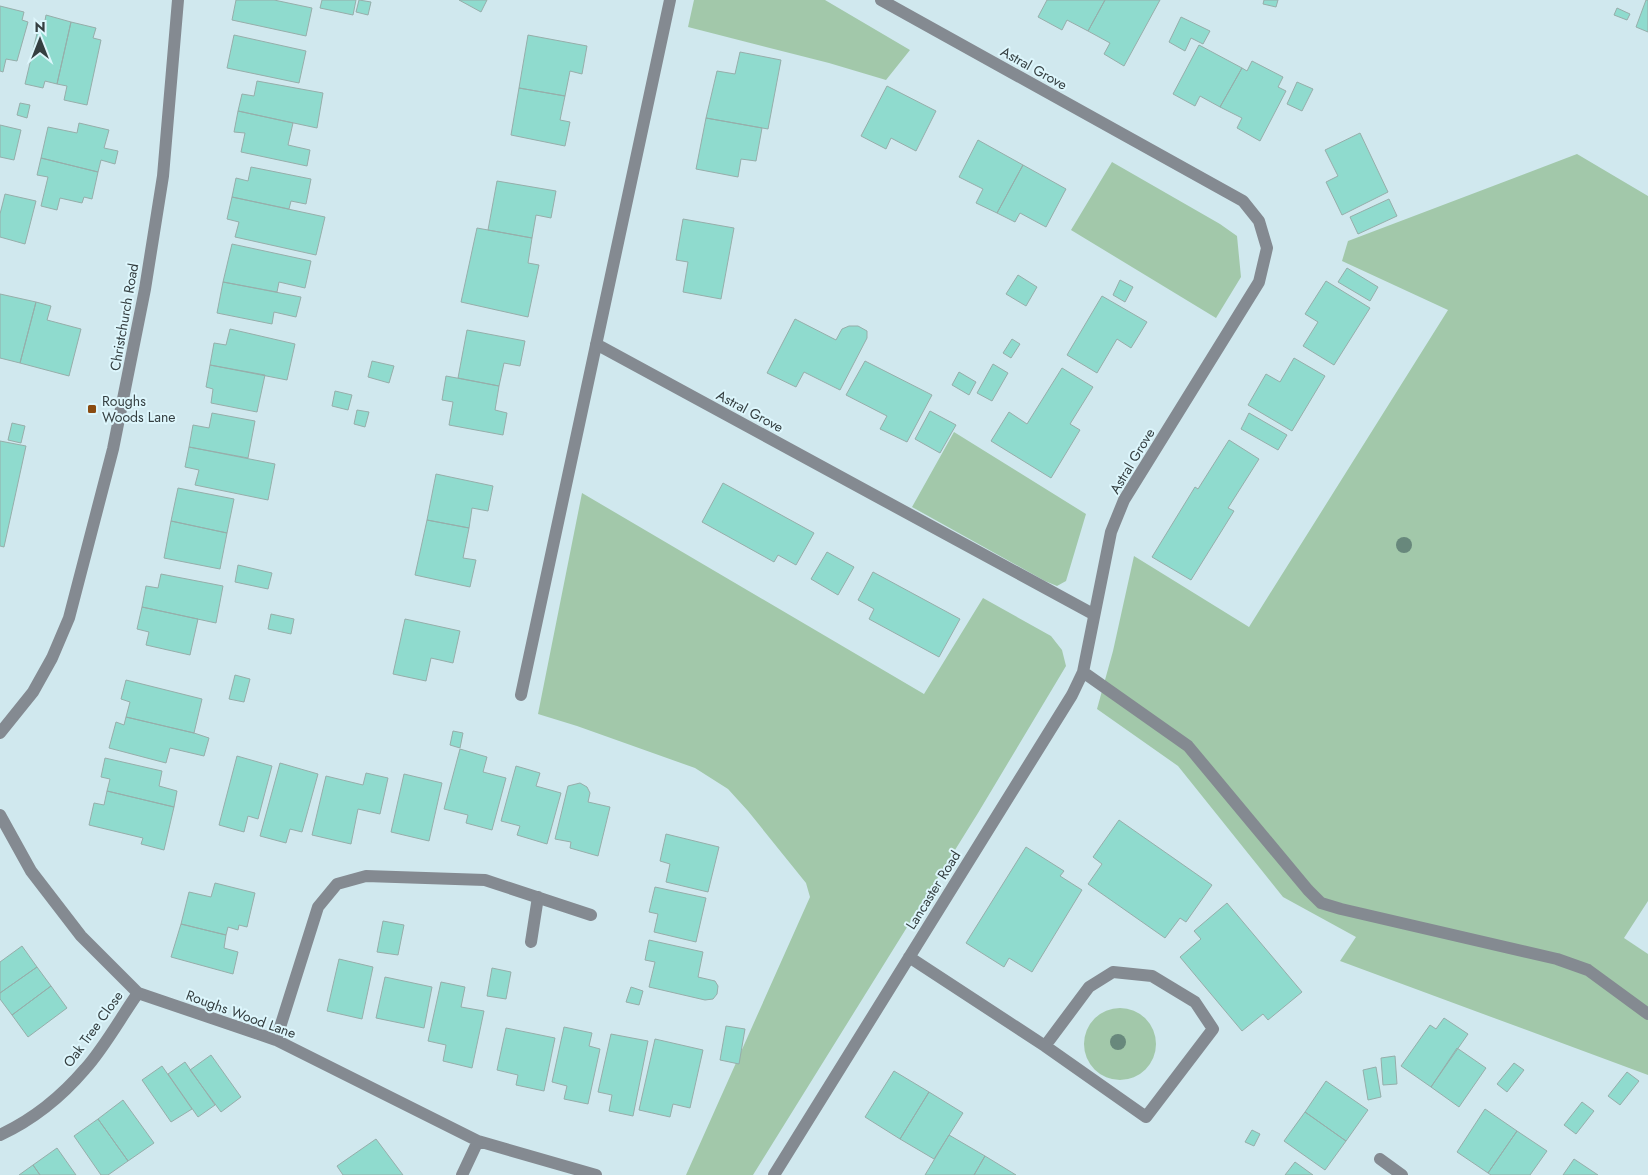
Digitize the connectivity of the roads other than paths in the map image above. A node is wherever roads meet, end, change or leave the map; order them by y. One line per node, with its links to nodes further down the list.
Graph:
1 (178, 0): 8 (street, Christchurch Road)
2 (670, 0): 4 (street)
3 (880, 0): 5 (street, Astral Grove)
4 (596, 344): 5 (street, Astral Grove); 7 (street)
5 (1093, 614): 6 (street, Lancaster Road)
6 (1083, 672): 13 (street, Lancaster Road); 15 (street)
7 (521, 695)
8 (0, 733)
9 (0, 815): 14 (street, Roughs Wood Lane)
10 (538, 897): 11 (street); 12 (street); 16 (street)
11 (591, 914)
12 (531, 942)
13 (909, 957): 17 (street); 21 (street, Lancaster Road)
14 (138, 993): 16 (street, Roughs Wood Lane); 18 (street, Oak Tree Close)
15 (1648, 1014)
16 (276, 1040): 19 (street, Roughs Wood Lane)
17 (1045, 1046): 17 (street)
18 (0, 1135)
19 (478, 1141): 22 (street); 23 (street, Roughs Wood Lane)
20 (1380, 1159): 24 (street)
21 (776, 1174)
22 (462, 1175)
23 (596, 1175)
24 (1402, 1175)

